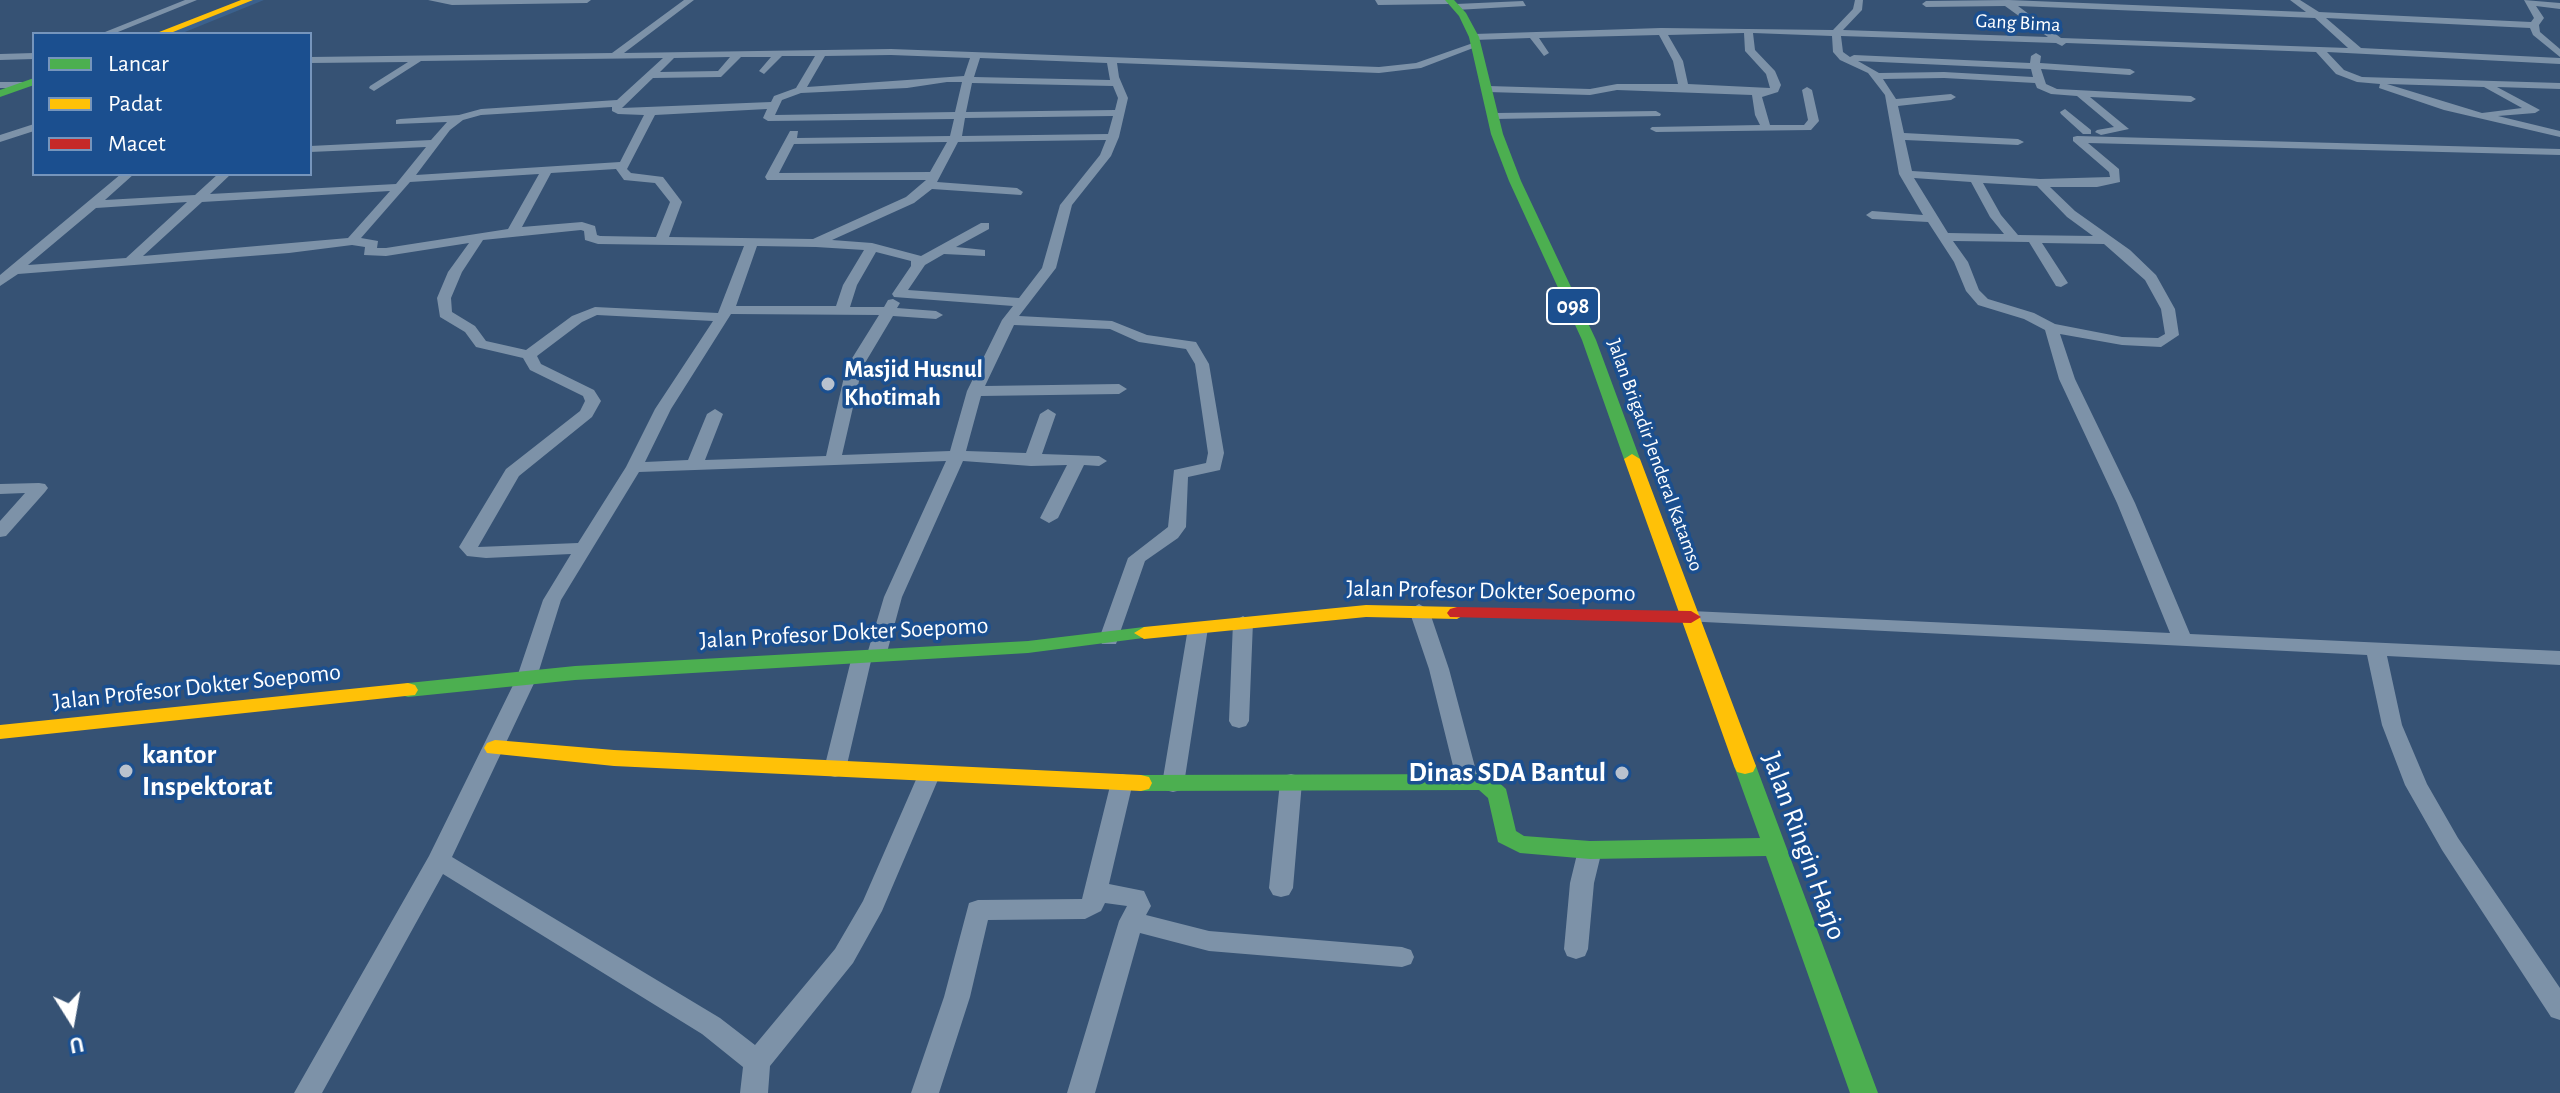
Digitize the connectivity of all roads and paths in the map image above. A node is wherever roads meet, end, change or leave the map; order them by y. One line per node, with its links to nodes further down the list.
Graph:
1 (193, 0): 24 (street)
2 (249, 0): 25 (main road)
3 (432, 0): 10 (street)
4 (587, 0): 10 (street)
5 (690, 0): 45 (street)
6 (1859, 0): 26 (street)
7 (2173, 0): 18 (street)
8 (2202, 0): 19 (street)
9 (2294, 0): 20 (street)
10 (503, 1)
11 (2005, 1): 16 (street); 18 (street); 30 (street)
12 (1378, 2): 14 (street)
13 (2529, 2): 17 (street); 21 (street)
14 (1452, 3): 15 (street); 28 (main road, Jalan Brigadir Jenderal Katamso / 098)
15 (1523, 4)
16 (1926, 4)
17 (2560, 6)
18 (2187, 10): 19 (street)
19 (2210, 11): 20 (street)
20 (2317, 15): 21 (street); 34 (street)
21 (2534, 25): 31 (street)
22 (1748, 30): 23 (street, Gang Bima); 26 (street, Gang Bima); 71 (street)
23 (1661, 31): 27 (street, Gang Bima); 66 (street)
24 (110, 32)
25 (164, 32)
26 (1836, 32): 29 (street, Gang Bima); 46 (street)
27 (1532, 35): 28 (street, Gang Bima); 38 (street)
28 (1475, 41): 47 (street, Gang Bima); 68 (main road, Jalan Brigadir Jenderal Katamso / 098)
29 (2024, 42): 30 (street, Gang Bima); 51 (street)
30 (2062, 43): 33 (street, Gang Bima)
31 (2545, 43): 32 (street); 41 (street)
32 (2560, 44)
33 (2319, 49): 34 (street, Gang Bima); 59 (street)
34 (2358, 51): 50 (street, Gang Bima)
35 (822, 52): 36 (street, Gang Bima); 37 (street, Gang Bima); 69 (street)
36 (921, 52): 40 (street, Gang Bima); 52 (street)
37 (780, 53): 39 (street, Gang Bima); 53 (street)
38 (1544, 53)
39 (738, 54): 44 (street, Gang Bima); 55 (street)
40 (976, 54): 47 (street, Gang Bima); 57 (street)
41 (2560, 54)
42 (32, 56): 43 (street)
43 (0, 57)
44 (670, 57): 45 (street, Gang Bima); 55 (street)
45 (611, 58): 49 (street, Gang Bima)
46 (1843, 58): 51 (street); 56 (street)
47 (1112, 59): 61 (street)
48 (312, 60): 49 (street, Gang Bima)
49 (417, 60): 67 (street)
50 (2560, 61)
51 (2035, 66): 54 (street); 58 (street)
52 (911, 67)
53 (764, 71)
54 (2130, 72)
55 (650, 75): 77 (street)
56 (1875, 76): 58 (street); 78 (street)
57 (969, 79): 61 (street); 64 (street); 84 (street)
58 (2037, 80): 73 (street)
59 (2361, 80): 62 (street); 86 (street)
60 (28, 83): 63 (street); 72 (main road)
61 (1116, 83): 83 (street)
62 (2483, 84): 65 (street); 86 (street)
63 (0, 85)
64 (907, 85): 69 (street); 76 (street)
65 (2560, 86)
66 (1684, 87): 68 (street); 71 (street)
67 (374, 88)
68 (1488, 89): 87 (main road, Jalan Brigadir Jenderal Katamso / 098)
69 (800, 90): 79 (street)
70 (1807, 90): 93 (street)
71 (1761, 92): 93 (street)
72 (0, 94)
73 (2081, 95): 75 (street); 97 (street)
74 (1951, 97): 78 (street)
75 (2191, 99)
76 (911, 101)
77 (620, 103): 81 (street); 88 (street)
78 (1891, 103): 96 (street)
79 (773, 105): 80 (street); 89 (street)
80 (714, 109): 81 (street); 90 (street)
81 (651, 112): 106 (street)
82 (2065, 112): 97 (street)
83 (1118, 113): 84 (street); 98 (street)
84 (960, 114): 89 (street); 100 (street)
85 (1656, 114): 87 (street)
86 (2474, 115): 95 (street)
87 (1495, 116): 166 (main road, Jalan Brigadir Jenderal Katamso / 098)
88 (459, 118): 91 (street); 103 (street)
89 (768, 118): 101 (street)
90 (708, 120)
91 (400, 122)
92 (31, 126): 99 (street)
93 (1766, 127): 94 (street)
94 (1656, 129)
95 (2560, 134)
96 (1896, 136): 102 (street); 108 (street)
97 (2082, 136): 105 (street); 115 (street)
98 (1113, 137): 100 (street); 142 (street)
99 (0, 139)
100 (953, 140): 101 (street); 113 (street)
101 (791, 141): 111 (street)
102 (2018, 142)
103 (434, 143): 104 (street); 114 (street)
104 (312, 149)
105 (2560, 152)
106 (621, 165): 107 (street); 128 (street)
107 (547, 170): 114 (street); 123 (street)
108 (1905, 174): 112 (street); 121 (street)
109 (126, 176): 119 (street)
110 (223, 176): 118 (street)
111 (816, 176): 113 (street); 116 (street)
112 (1975, 179): 115 (street); 126 (street)
113 (932, 180): 117 (street); 131 (street)
114 (404, 183): 118 (street); 130 (street)
115 (2040, 183): 129 (street)
116 (803, 191)
117 (1017, 192)
118 (198, 200): 119 (street); 136 (street)
119 (93, 204): 138 (street)
120 (1872, 215): 121 (street)
121 (1934, 219): 125 (street)
122 (985, 226): 134 (street)
123 (513, 232): 124 (street); 128 (street)
124 (479, 237): 130 (street); 149 (street)
125 (1944, 237): 126 (street); 148 (street)
126 (2014, 238): 127 (street)
127 (2033, 238): 129 (street); 140 (street)
128 (661, 240): 132 (street)
129 (2103, 240): 148 (street)
130 (352, 241): 136 (street)
131 (815, 243): 132 (street); 133 (street)
132 (751, 244): 145 (street)
133 (872, 247): 137 (street); 143 (street)
134 (942, 250): 135 (street); 137 (street)
135 (980, 253)
136 (131, 260): 138 (street)
137 (920, 262): 141 (street)
138 (16, 270): 139 (street)
139 (0, 282)
140 (2061, 283)
141 (899, 294): 142 (street); 144 (street)
142 (1023, 302): 147 (street)
143 (841, 311): 144 (street); 145 (street)
144 (888, 311): 146 (street); 155 (street)
145 (723, 314): 149 (street); 160 (street)
146 (936, 315)
147 (1009, 320): 151 (street); 169 (street)
148 (2051, 328): 170 (street)
149 (529, 355): 164 (street)
150 (1119, 389): 151 (street)
151 (975, 391): 154 (street)
152 (715, 414): 159 (street)
153 (1048, 414): 156 (street)
154 (957, 456): 155 (street); 156 (street); 172 (street)
155 (833, 459): 159 (street)
156 (1031, 461): 158 (street)
157 (1099, 461): 158 (street)
158 (1077, 462): 162 (street)
159 (695, 464): 160 (street)
160 (634, 467): 164 (street)
161 (0, 489): 163 (street)
162 (1049, 518)
163 (0, 532)
164 (582, 548): 174 (street)
165 (1419, 610): 166 (main road, Jalan Profesor Dokter Soepomo); 167 (main road, Jalan Profesor Dokter Soepomo); 182 (street)
166 (1691, 617): 170 (street); 184 (main road, Jalan Ringin Harjo / 098)
167 (1243, 622): 168 (main road, Jalan Profesor Dokter Soepomo); 175 (street)
168 (1198, 628): 169 (main road, Jalan Profesor Dokter Soepomo); 183 (street)
169 (1109, 639): 172 (main road, Jalan Profesor Dokter Soepomo)
170 (2183, 640): 171 (street)
171 (2376, 649): 173 (street); 192 (street)
172 (869, 656): 174 (main road, Jalan Profesor Dokter Soepomo); 178 (street)
173 (2560, 658)
174 (527, 677): 176 (main road, Jalan Profesor Dokter Soepomo); 177 (street)
175 (1239, 721)
176 (0, 732)
177 (495, 748): 178 (main road); 186 (street)
178 (835, 769): 179 (main road)
179 (929, 775): 180 (main road); 193 (street)
180 (1122, 782): 183 (main road); 188 (street)
181 (1291, 782): 182 (main road); 183 (main road); 187 (street)
182 (1468, 782): 185 (main road)
183 (1173, 784)
184 (1774, 847): 185 (main road); 198 (main road, Jalan Ringin Harjo / 098)
185 (1590, 850): 190 (street)
186 (439, 860): 193 (street); 194 (street)
187 (1281, 888)
188 (1097, 892): 189 (street); 196 (street)
189 (1131, 921): 191 (street); 197 (street)
190 (1576, 949)
191 (1402, 957)
192 (2560, 1009)
193 (757, 1062): 195 (street)
194 (308, 1093)
195 (754, 1093)
196 (925, 1093)
197 (1081, 1093)
198 (1864, 1093)

